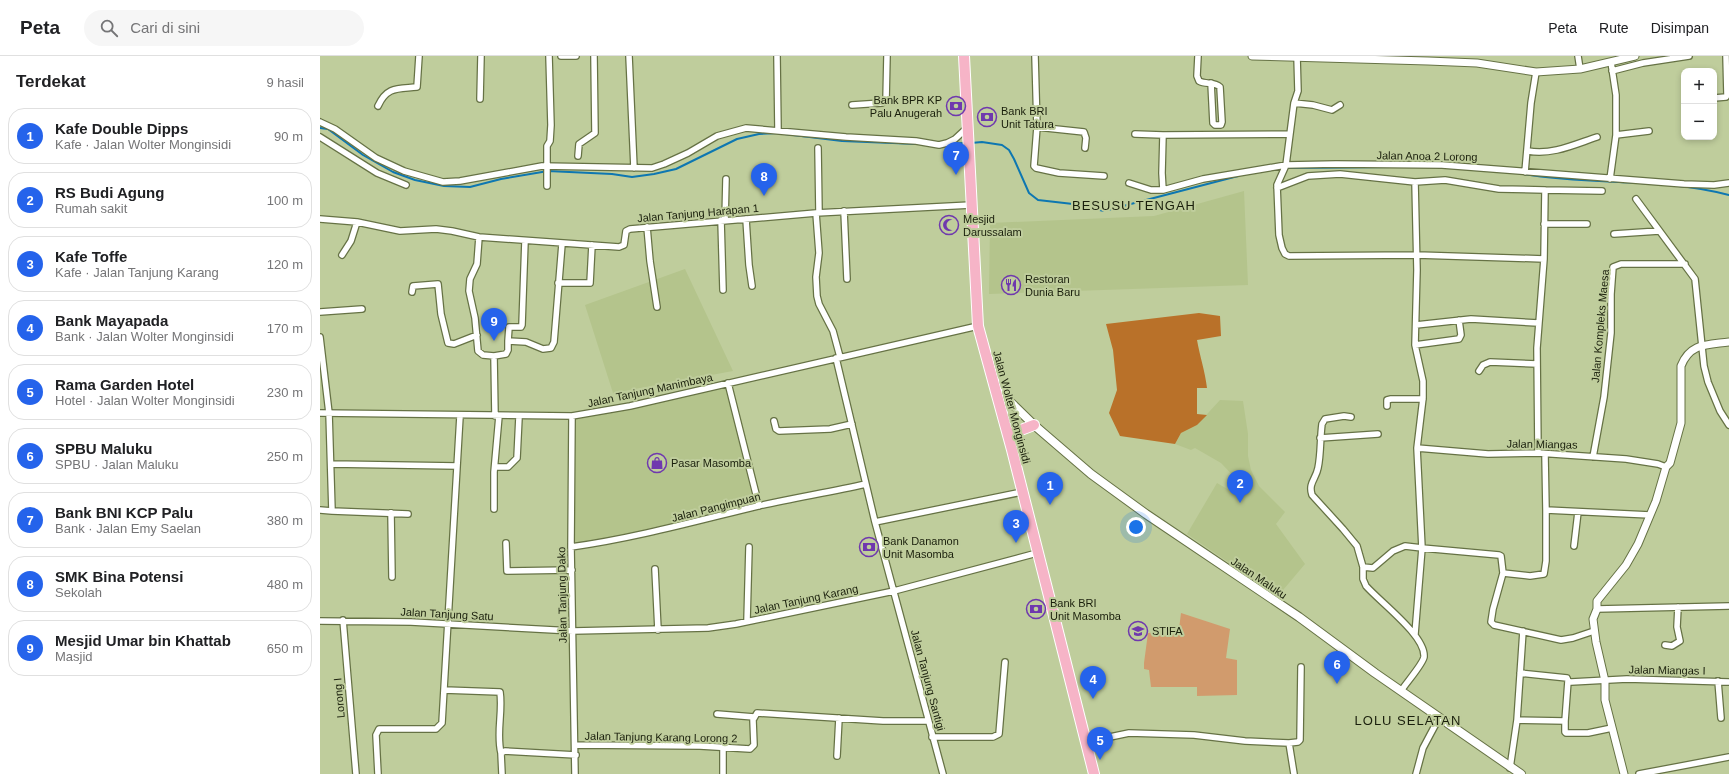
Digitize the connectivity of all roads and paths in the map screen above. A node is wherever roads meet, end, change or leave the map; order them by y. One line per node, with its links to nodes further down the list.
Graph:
1 (419, 56): 30 (street)
2 (481, 56): 26 (street)
3 (550, 56): 47 (street)
4 (562, 56): 5 (street)
5 (576, 56)
6 (594, 56): 45 (street)
7 (629, 56): 48 (street)
8 (777, 56): 34 (street)
9 (887, 56): 28 (street)
10 (964, 56): 33 (highway, Jalan Wolter Monginsidi)
11 (1035, 56): 32 (street)
12 (1198, 56): 24 (street)
13 (1252, 56): 18 (street)
14 (1578, 56): 21 (street)
15 (1635, 56): 20 (street)
16 (1689, 56): 22 (street)
17 (1726, 56): 25 (street)
18 (1297, 57): 19 (street); 27 (street)
19 (1477, 60): 23 (street)
20 (1611, 62): 21 (street); 22 (street)
21 (1580, 69): 23 (street)
22 (1612, 71): 39 (street)
23 (1536, 72): 44 (street)
24 (1211, 83): 24 (street)
25 (1717, 98)
26 (480, 99)
27 (1294, 103): 29 (street); 37 (street)
28 (852, 105)
29 (1340, 105)
30 (378, 106)
31 (320, 122): 47 (street)
32 (1036, 127): 43 (street); 50 (street)
33 (968, 129): 34 (street); 63 (highway, Jalan Wolter Monginsidi)
34 (778, 130): 48 (street)
35 (1649, 131): 39 (street)
36 (1135, 134): 38 (street)
37 (1290, 134): 38 (street); 46 (street)
38 (1163, 135): 59 (street)
39 (1616, 135): 52 (street)
40 (320, 137): 56 (street)
41 (1597, 137): 44 (street)
42 (818, 148): 65 (street)
43 (1085, 148)
44 (1528, 151): 49 (street)
45 (578, 156)
46 (1286, 164): 49 (street, Jalan Anoa 2 Lorong); 58 (street); 59 (street, Jalan Anoa 2 Lorong)
47 (547, 167): 48 (street); 57 (street)
48 (634, 168)
49 (1525, 172): 52 (street, Jalan Anoa 2 Lorong)
50 (1104, 176)
51 (726, 179): 68 (street)
52 (1610, 179): 55 (street, Jalan Anoa 2 Lorong)
53 (1415, 182): 58 (street); 60 (street); 80 (street)
54 (1128, 183): 59 (street, Jalan Anoa 2 Lorong)
55 (1729, 183)
56 (406, 185)
57 (547, 186)
58 (1277, 186): 80 (street)
59 (1163, 190)
60 (1544, 190): 61 (street); 70 (street)
61 (1602, 191)
62 (1636, 199): 73 (street)
63 (971, 205): 64 (street, Jalan Tanjung Harapan 1); 94 (highway, Jalan Wolter Monginsidi)
64 (844, 211): 65 (street, Jalan Tanjung Harapan 1); 83 (street)
65 (818, 213): 67 (street, Jalan Tanjung Harapan 1); 102 (street)
66 (320, 219): 69 (street, Jalan Tanjung Harapan 1)
67 (746, 219): 68 (street, Jalan Tanjung Harapan 1); 85 (street)
68 (723, 220): 72 (street, Jalan Tanjung Harapan 1); 86 (street)
69 (357, 222): 75 (street, Jalan Tanjung Harapan 1); 79 (street)
70 (1544, 224): 71 (street); 81 (street)
71 (1587, 224)
72 (647, 227): 78 (street, Jalan Tanjung Harapan 1); 88 (street)
73 (1659, 231): 74 (street); 82 (street)
74 (1614, 234)
75 (479, 237): 76 (street, Jalan Tanjung Harapan 1); 95 (street)
76 (525, 241): 77 (street, Jalan Tanjung Harapan 1); 97 (street)
77 (562, 244): 78 (street, Jalan Tanjung Harapan 1); 84 (street)
78 (592, 246): 84 (street)
79 (342, 255)
80 (1417, 255): 81 (street); 93 (street)
81 (1544, 259): 92 (street)
82 (1685, 264): 100 (street); 126 (street, Jalan Kompleks Maesa)
83 (847, 279)
84 (558, 283): 97 (street)
85 (752, 286)
86 (723, 290)
87 (412, 292): 95 (street)
88 (657, 307)
89 (362, 308): 90 (street)
90 (320, 312)
91 (1459, 320): 92 (street); 93 (street); 99 (street)
92 (1538, 323): 103 (street)
93 (1416, 325): 99 (street)
94 (978, 326): 102 (street, Jalan Tanjung Manimbaya); 106 (highway, Jalan Wolter Monginsidi)
95 (477, 335): 101 (street)
96 (320, 337): 110 (street)
97 (508, 341): 101 (street)
98 (1729, 342): 100 (street)
99 (1415, 345): 107 (street)
100 (1701, 345): 119 (street); 130 (street)
101 (494, 356): 112 (street)
102 (838, 357): 105 (street, Jalan Tanjung Manimbaya); 117 (street)
103 (1537, 364): 104 (street); 124 (street)
104 (1479, 371)
105 (728, 383): 113 (street, Jalan Tanjung Manimbaya); 133 (street)
106 (994, 387): 118 (main road, Jalan Maluku); 121 (highway, Jalan Wolter Monginsidi)
107 (1423, 399): 108 (street); 123 (street)
108 (1387, 406)
109 (320, 413): 110 (street, Jalan Tanjung Manimbaya)
110 (329, 413): 111 (street, Jalan Tanjung Manimbaya); 127 (street)
111 (460, 416): 112 (street, Jalan Tanjung Manimbaya); 128 (street)
112 (497, 416): 114 (street, Jalan Tanjung Manimbaya); 129 (street)
113 (572, 416): 114 (street, Jalan Tanjung Manimbaya); 145 (street, Jalan Tanjung Dako)
114 (519, 417): 129 (street)
115 (1350, 417): 122 (street)
116 (774, 421): 117 (street)
117 (852, 424): 131 (street)
118 (1034, 425): 121 (highway); 178 (main road, Jalan Maluku)
119 (1729, 426)
120 (1378, 434): 122 (street)
121 (1008, 436): 132 (highway, Jalan Wolter Monginsidi)
122 (1320, 438): 149 (street)
123 (1417, 448): 124 (street, Jalan Miangas); 147 (street)
124 (1538, 453): 125 (street, Jalan Miangas)
125 (1545, 455): 126 (street, Jalan Miangas); 136 (street)
126 (1593, 457): 130 (street, Jalan Miangas)
127 (331, 464): 128 (street); 137 (street)
128 (457, 466): 163 (street)
129 (495, 467): 134 (street)
130 (1666, 467): 141 (street)
131 (866, 484): 133 (street, Jalan Pangimpuan); 142 (street)
132 (1022, 492): 142 (street); 148 (highway, Jalan Wolter Monginsidi)
133 (759, 506): 145 (street, Jalan Pangimpuan)
134 (494, 509)
135 (320, 510): 137 (street)
136 (1546, 510): 138 (street); 153 (street)
137 (332, 511): 139 (street)
138 (1578, 512): 141 (street); 144 (street)
139 (391, 514): 140 (street); 154 (street)
140 (408, 514)
141 (1650, 515): 159 (street)
142 (876, 522): 156 (street)
143 (506, 543): 152 (street)
144 (1574, 546)
145 (571, 547): 152 (street, Jalan Tanjung Dako)
146 (749, 547): 162 (street)
147 (1422, 548): 150 (street); 153 (street); 168 (street)
148 (1037, 553): 156 (street, Jalan Tanjung Karang); 189 (highway, Jalan Wolter Monginsidi)
149 (1363, 567): 150 (street); 155 (street)
150 (1373, 568): 155 (street)
151 (655, 569): 164 (street)
152 (572, 570): 165 (street, Jalan Tanjung Dako)
153 (1503, 573): 166 (street)
154 (392, 577)
155 (1364, 582): 168 (street)
156 (894, 591): 162 (street, Jalan Tanjung Karang); 184 (street, Jalan Tanjung Santigi)
157 (1729, 606): 158 (street)
158 (1678, 607): 159 (street); 169 (street)
159 (1597, 609): 167 (street)
160 (342, 620): 161 (street, Jalan Tanjung Satu); 163 (street, Jalan Tanjung Satu); 198 (street, Lorong I)
161 (320, 621)
162 (747, 622): 164 (street, Jalan Tanjung Karang)
163 (447, 624): 165 (street, Jalan Tanjung Satu); 177 (street)
164 (658, 630): 165 (street, Jalan Tanjung Karang)
165 (573, 631): 191 (street, Jalan Tanjung Dako)
166 (1523, 631): 167 (street); 172 (street)
167 (1594, 631): 174 (street)
168 (1415, 634): 178 (street)
169 (1665, 645)
170 (1005, 662): 188 (street)
171 (1301, 667): 190 (street)
172 (1520, 673): 173 (street, Jalan Miangas I); 185 (street)
173 (1568, 681): 174 (street, Jalan Miangas I); 186 (street)
174 (1605, 681): 175 (street, Jalan Miangas I); 187 (street)
175 (1718, 682): 176 (street, Jalan Miangas I); 183 (street)
176 (1729, 682)
177 (444, 690): 193 (street); 199 (street)
178 (1402, 691): 182 (main road, Jalan Maluku)
179 (717, 714): 180 (street)
180 (754, 717): 181 (street); 192 (street, Jalan Tanjung Karang Lorong 2)
181 (839, 718): 184 (street); 195 (street)
182 (1439, 718): 197 (main road, Jalan Maluku); 206 (street)
183 (1721, 718)
184 (928, 720): 188 (street, Jalan Tanjung Santigi)
185 (1517, 720): 186 (street); 197 (street)
186 (1565, 721): 187 (street)
187 (1612, 728): 208 (street)
188 (932, 737): 203 (street, Jalan Tanjung Santigi)
189 (1086, 742): 190 (street); 204 (highway, Jalan Wolter Monginsidi)
190 (1290, 743): 205 (street)
191 (576, 745): 192 (street, Jalan Tanjung Karang Lorong 2); 194 (street, Jalan Tanjung Dako)
192 (723, 748): 202 (street)
193 (501, 753): 194 (street); 200 (street)
194 (576, 755): 201 (street, Jalan Tanjung Dako)
195 (837, 756)
196 (1729, 757): 209 (street)
197 (1510, 768): 207 (main road, Jalan Maluku)
198 (356, 774)
199 (378, 774)
200 (502, 774)
201 (575, 774)
202 (723, 774)
203 (943, 774)
204 (1094, 774)
205 (1294, 774)
206 (1416, 774)
207 (1521, 774)
208 (1624, 774)
209 (1639, 774)

